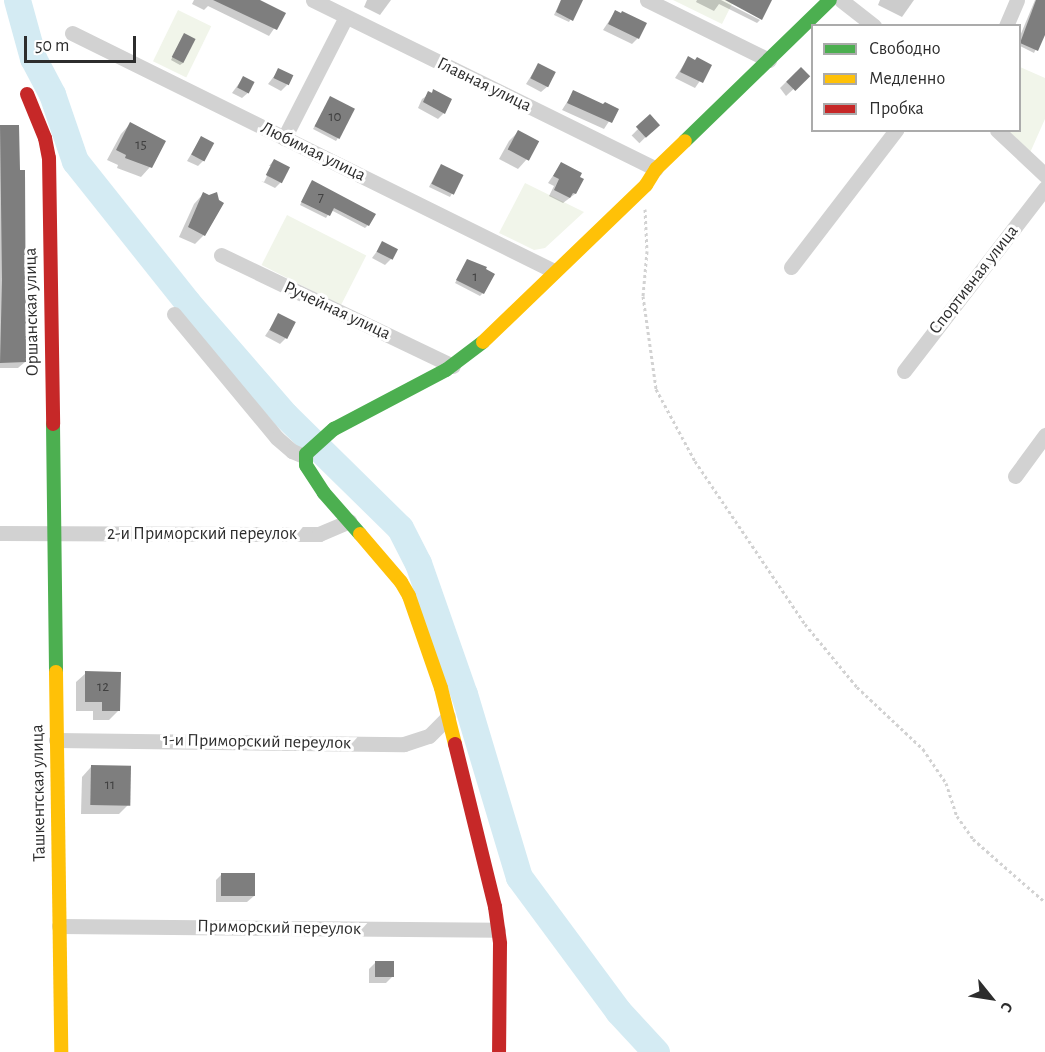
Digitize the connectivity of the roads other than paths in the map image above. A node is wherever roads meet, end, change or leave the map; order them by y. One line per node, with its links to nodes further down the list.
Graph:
1 (313, 0): 6 (street, Главная улица)
2 (647, 0): 10 (street)
3 (830, 0): 10 (street)
4 (841, 0): 7 (street)
5 (1017, 0): 8 (street)
6 (346, 16): 14 (street); 15 (street, Главная улица)
7 (871, 24)
8 (1007, 24)
9 (72, 33): 14 (street, Любимая улица)
10 (769, 60): 15 (street)
11 (27, 94): 29 (street, Оршанская улица)
12 (894, 132): 19 (street)
13 (999, 132): 16 (street)
14 (284, 138): 20 (street, Любимая улица)
15 (656, 169): 20 (street)
16 (1045, 175)
17 (1045, 188): 23 (street, Спортивная улица)
18 (221, 255): 22 (street, Ручейная улица)
19 (790, 267)
20 (554, 271): 22 (street)
21 (174, 315): 25 (street)
22 (453, 366): 25 (street)
23 (904, 371)
24 (1045, 435): 26 (street)
25 (313, 447): 27 (street)
26 (1015, 476)
27 (349, 521): 29 (street, 2-и Приморский переулок); 30 (street)
28 (0, 533): 29 (street, 2-и Приморский переулок)
29 (52, 534): 31 (street, Ташкентская улица)
30 (448, 717): 31 (street, 1-и Приморский переулок); 33 (street)
31 (56, 740): 32 (street, Ташкентская улица)
32 (59, 926): 33 (street, Приморский переулок); 34 (street, Ташкентская улица)
33 (498, 930): 35 (street)
34 (61, 1052)
35 (499, 1052)

